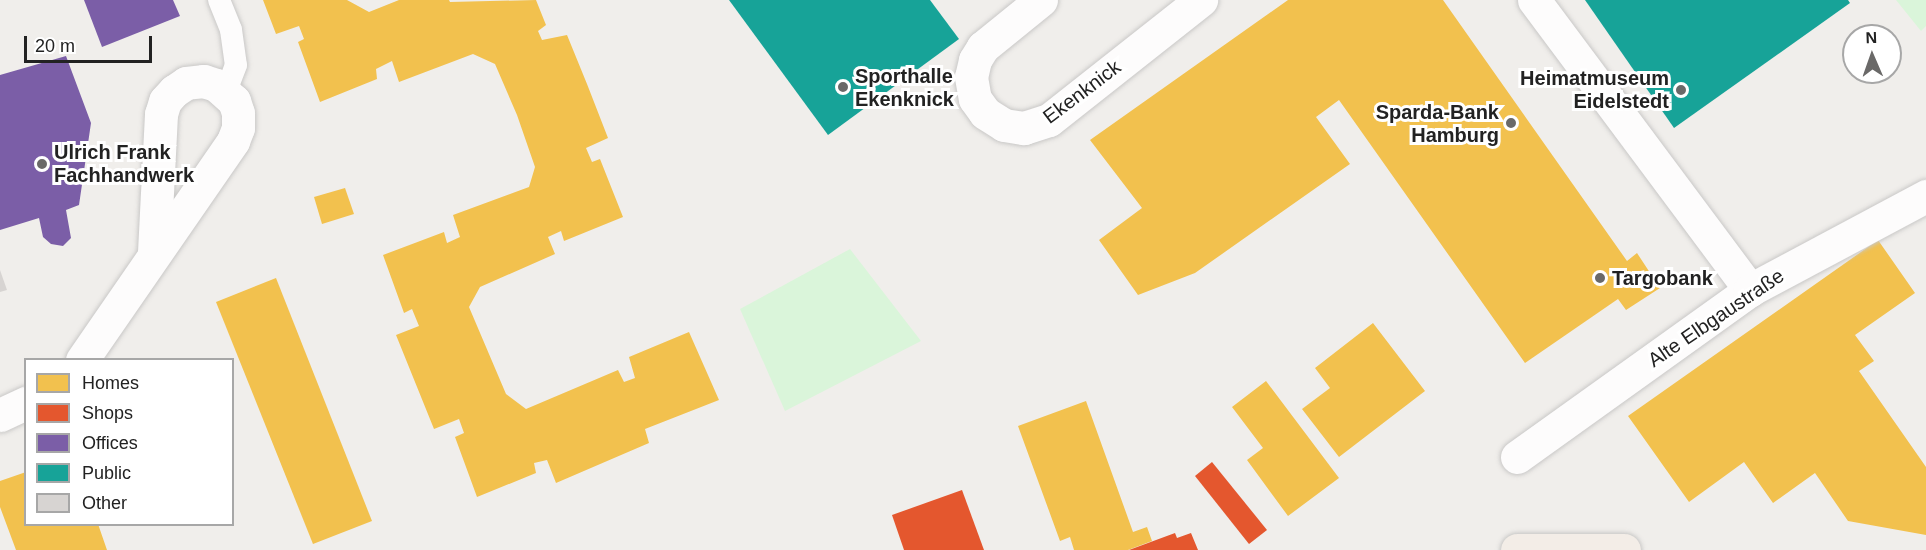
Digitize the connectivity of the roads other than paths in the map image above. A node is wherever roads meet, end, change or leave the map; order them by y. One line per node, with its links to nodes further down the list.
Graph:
1 (219, 0): 5 (lane)
2 (1041, 0): 3 (street, Ekenknick)
3 (1201, 0)
4 (1534, 0): 8 (street)
5 (226, 91): 7 (street); 7 (street)
6 (1926, 196): 8 (street, Alte Elbgaustraße)
7 (154, 254): 9 (street)
8 (1750, 290): 12 (street, Alte Elbgaustraße)
9 (83, 358)
10 (24, 404): 11 (street)
11 (0, 415)
12 (1517, 457)
13 (1523, 550): 14 (main road)
14 (1624, 550)

